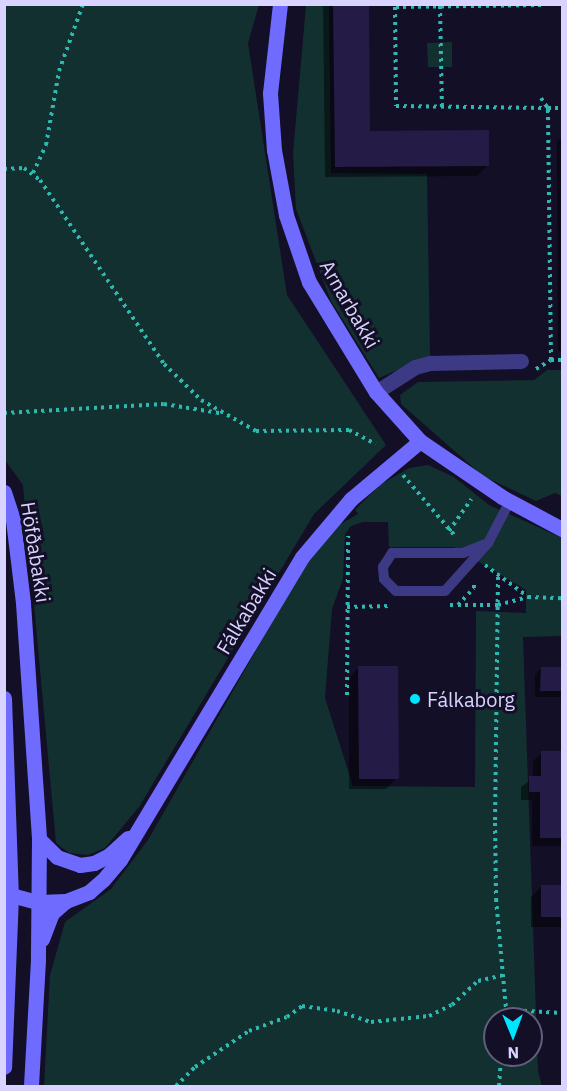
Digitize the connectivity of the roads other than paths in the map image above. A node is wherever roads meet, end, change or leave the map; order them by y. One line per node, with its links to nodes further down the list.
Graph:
1 (280, 4): 3 (street, Arnarbakki)
2 (521, 361): 3 (street)
3 (376, 392): 4 (street, Arnarbakki)
4 (420, 441): 6 (street, Arnarbakki); 11 (street, Fálkabakki)
5 (4, 492): 12 (street, Höfðabakki)
6 (510, 501): 7 (street, Arnarbakki); 8 (lane)
7 (562, 529)
8 (488, 543): 8 (lane)
9 (4, 698): 10 (street)
10 (6, 733): 13 (street)
11 (140, 828): 12 (street, Fálkabakki); 14 (street, Fálkabakki)
12 (39, 839): 15 (street, Höfðabakki)
13 (12, 896): 15 (street, Fálkabakki); 17 (street)
14 (66, 901): 15 (street, Fálkabakki); 16 (street)
15 (38, 902): 16 (street, Höfðabakki)
16 (38, 960): 18 (street, Höfðabakki)
17 (4, 1066)
18 (31, 1086)

